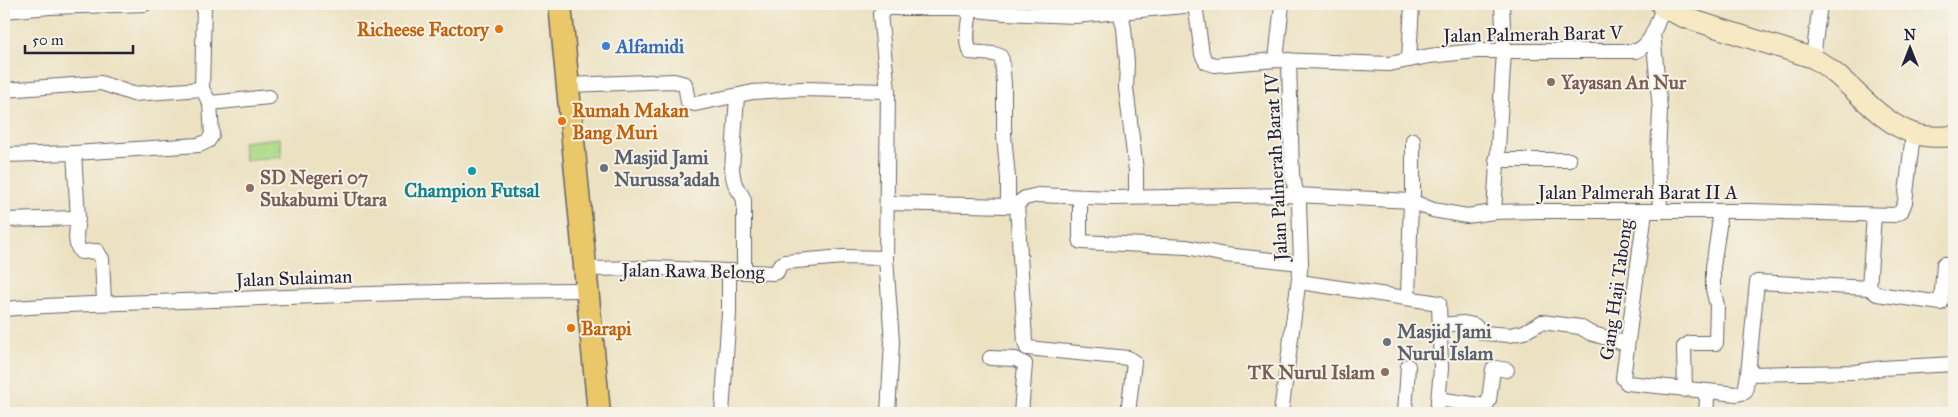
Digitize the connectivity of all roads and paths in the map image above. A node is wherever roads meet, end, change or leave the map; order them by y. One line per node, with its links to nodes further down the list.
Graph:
1 (145, 4): 9 (street)
2 (204, 4): 20 (street)
3 (560, 4): 19 (main road)
4 (1195, 4): 13 (street); 17 (street, Jalan Palmerah Barat IV)
5 (1282, 4): 17 (street)
6 (1412, 4): 18 (street)
7 (1502, 4): 15 (street)
8 (1820, 4): 16 (street)
9 (50, 5): 12 (street)
10 (1662, 6): 14 (street, Jalan Palmerah Barat V); 16 (street)
11 (961, 7): 13 (street); 22 (street); 38 (street)
12 (4, 11)
13 (1120, 12): 35 (street)
14 (1653, 32): 15 (street, Jalan Palmerah Barat V); 39 (street)
15 (1504, 51): 18 (street, Jalan Palmerah Barat V); 31 (street)
16 (1813, 58): 26 (street)
17 (1283, 60): 18 (street, Jalan Palmerah Barat V); 33 (street, Jalan Palmerah Barat IV)
18 (1410, 60)
19 (568, 85): 23 (street); 51 (main road)
20 (202, 89): 21 (street); 25 (street)
21 (4, 90)
22 (888, 91): 23 (street); 37 (street)
23 (737, 96): 50 (street)
24 (270, 97): 25 (street)
25 (210, 103): 29 (street)
26 (1913, 134): 27 (street); 43 (street, Jalan Palmerah Barat II A)
27 (1954, 136)
28 (1413, 140): 36 (street)
29 (74, 153): 30 (street); 44 (street)
30 (4, 154)
31 (1496, 160): 32 (street); 41 (street)
32 (1568, 160)
33 (1297, 195): 35 (street, Jalan Palmerah Barat II A); 36 (street, Jalan Palmerah Barat II A); 47 (street, Jalan Palmerah Barat IV)
34 (1080, 197): 35 (street, Jalan Palmerah Barat II A); 38 (street, Jalan Palmerah Barat II A); 47 (street)
35 (1136, 198)
36 (1411, 201): 41 (street, Jalan Palmerah Barat II A); 54 (street)
37 (887, 203): 38 (street); 46 (street)
38 (1012, 205): 71 (street)
39 (1660, 211): 40 (street, Jalan Palmerah Barat II A); 42 (street, Jalan Palmerah Barat II A)
40 (1718, 211): 43 (street, Jalan Palmerah Barat II A); 64 (street)
41 (1494, 212): 42 (street, Jalan Palmerah Barat II A)
42 (1645, 212): 58 (street, Gang Haji Tabong)
43 (1874, 216): 53 (street)
44 (78, 218): 45 (street); 55 (street)
45 (4, 220)
46 (886, 258): 50 (street, Jalan Rawa Belong); 69 (street)
47 (1301, 263): 52 (street, Jalan Palmerah Barat IV)
48 (1954, 264): 53 (street)
49 (729, 271): 50 (street, Jalan Rawa Belong); 51 (street, Jalan Rawa Belong); 68 (street)
50 (744, 271)
51 (586, 279): 55 (street, Jalan Sulaiman); 67 (main road)
52 (1300, 282): 54 (street); 72 (street, Jalan Palmerah Barat IV)
53 (1869, 288): 63 (street)
54 (1408, 298): 57 (street)
55 (104, 302): 56 (street, Jalan Sulaiman)
56 (4, 308)
57 (1440, 325): 58 (street); 66 (street)
58 (1627, 344): 64 (street, Gang Haji Tabong)
59 (990, 358): 70 (street)
60 (1954, 364): 63 (street)
61 (1408, 366): 73 (street)
62 (1508, 370): 66 (street)
63 (1748, 374): 65 (street, Gang Haji Tabong)
64 (1684, 390): 65 (street, Gang Haji Tabong)
65 (1704, 392): 75 (street)
66 (1438, 399): 74 (street)
67 (598, 411)
68 (722, 413)
69 (888, 413)
70 (1021, 413)
71 (1128, 413)
72 (1281, 413)
73 (1405, 413)
74 (1436, 413)
75 (1706, 413)

